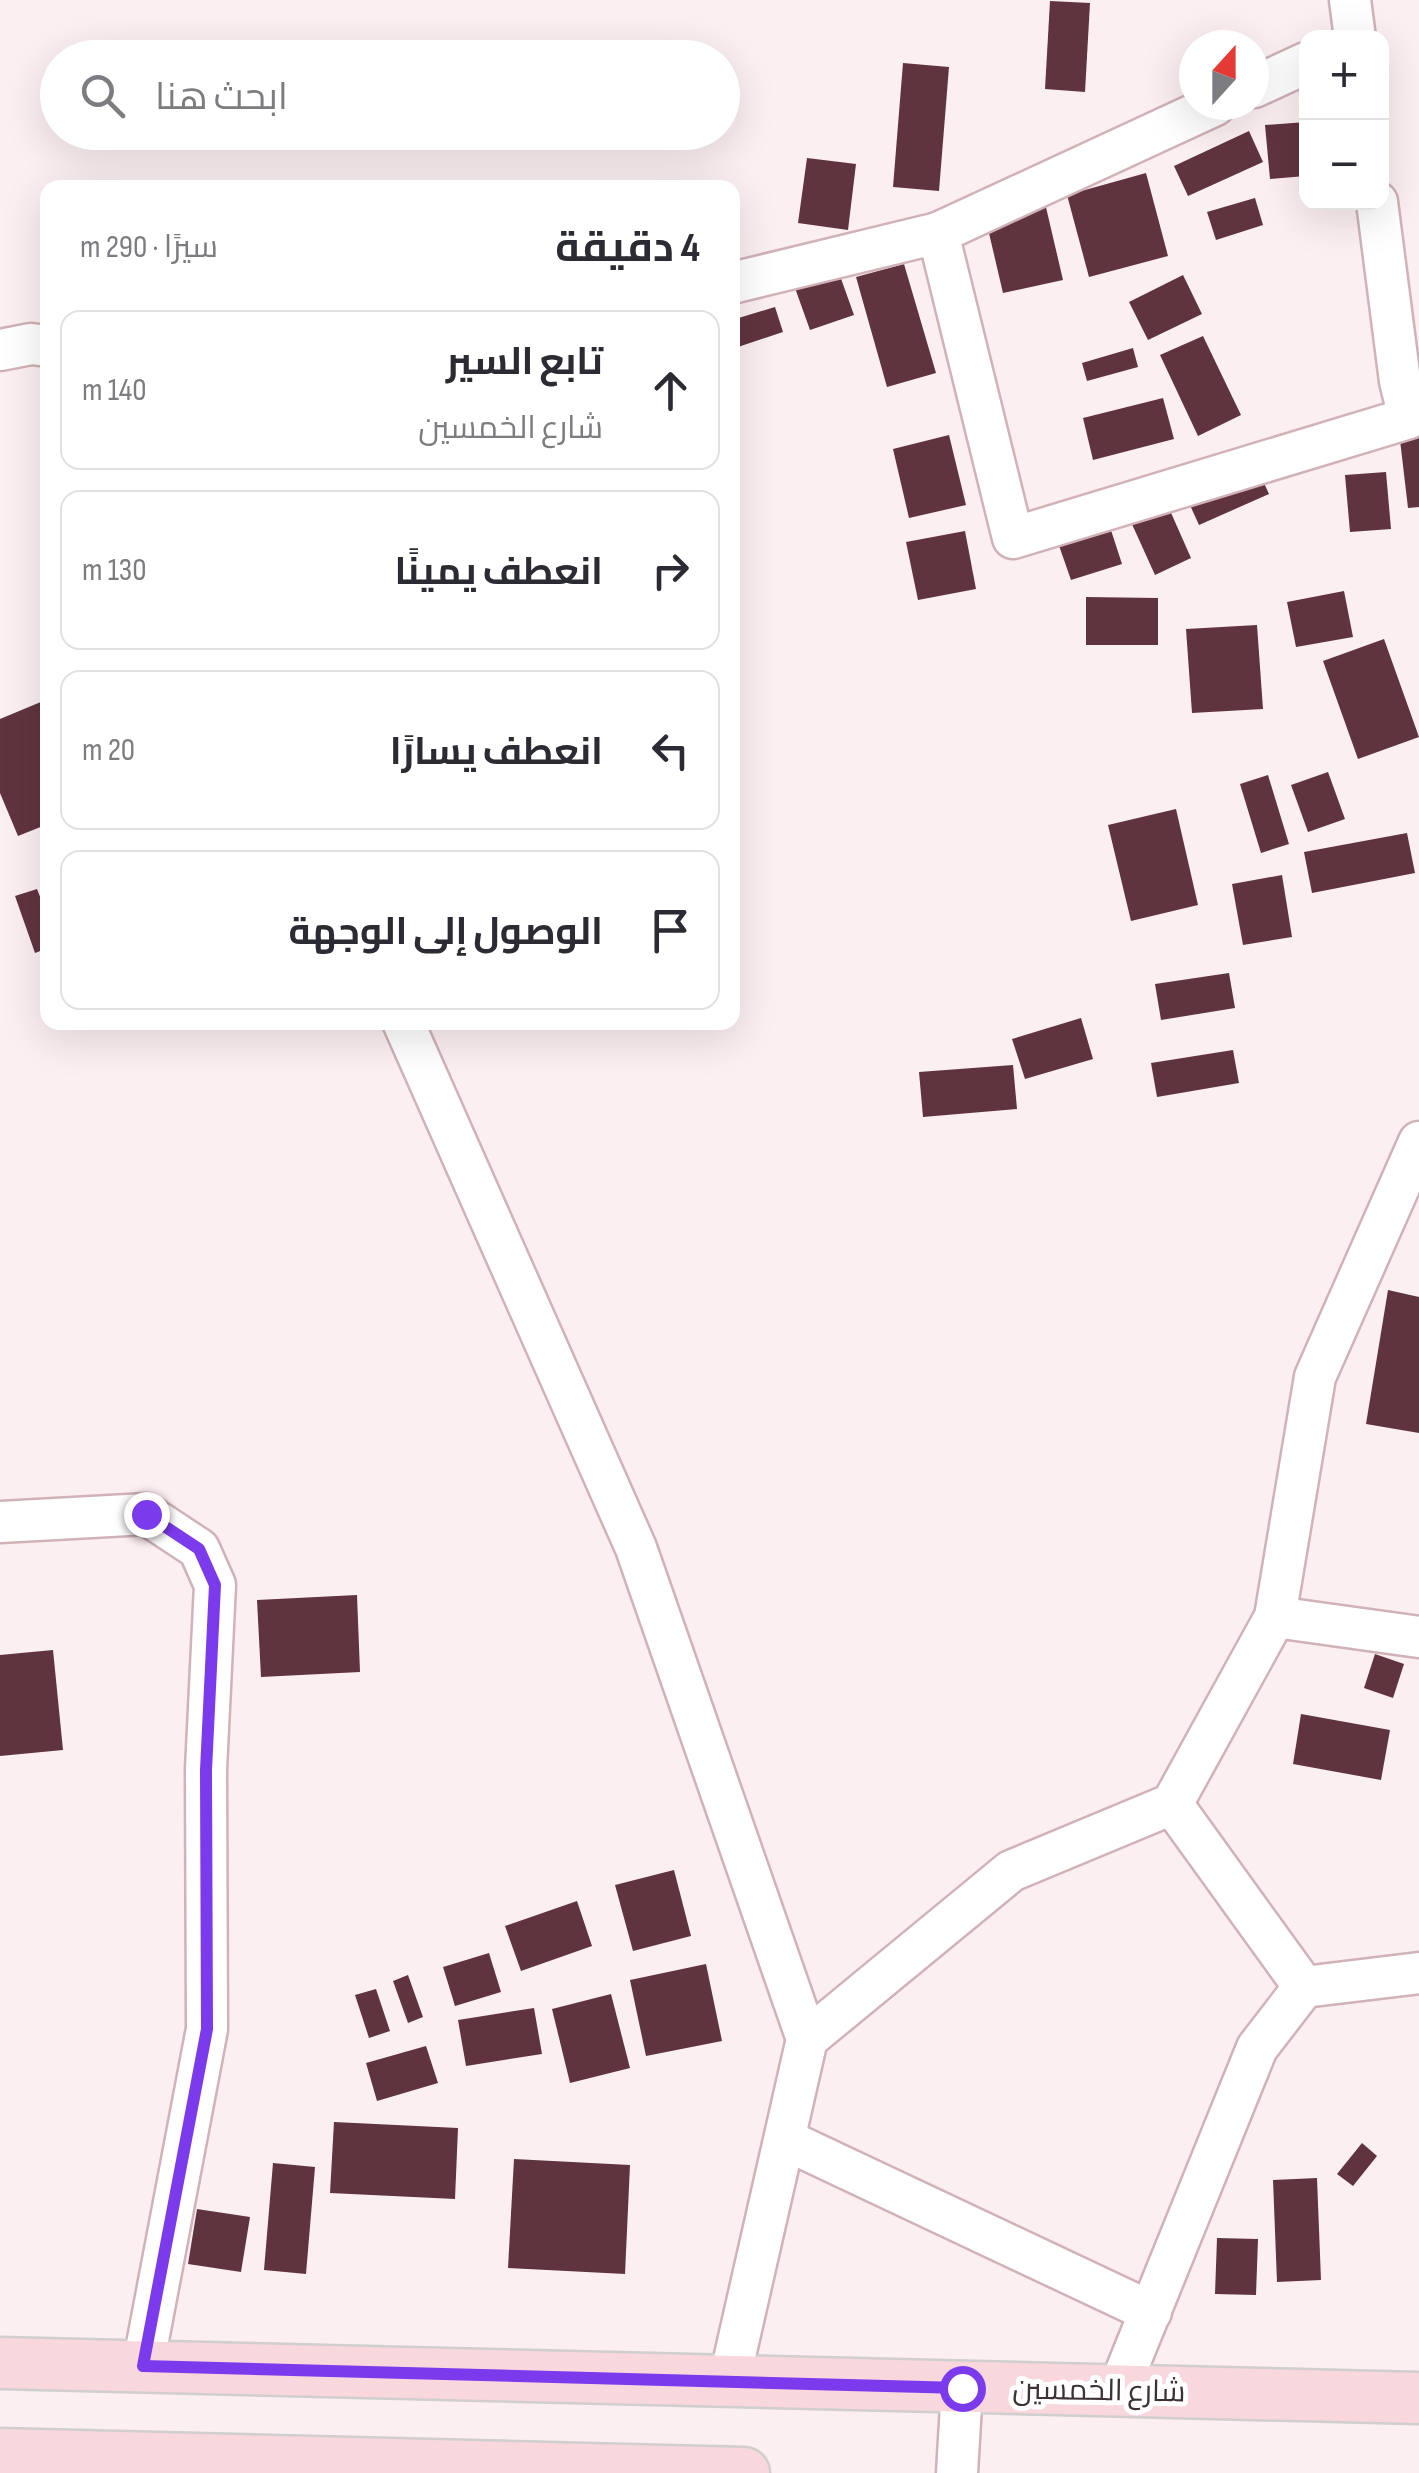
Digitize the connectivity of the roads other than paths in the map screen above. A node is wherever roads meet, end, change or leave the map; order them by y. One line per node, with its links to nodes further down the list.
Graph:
1 (1350, 0): 2 (street)
2 (1354, 30)
3 (1299, 66): 4 (street)
4 (1269, 80)
5 (1183, 120): 7 (street)
6 (1378, 210): 7 (street)
7 (938, 233): 8 (street)
8 (740, 282)
9 (40, 345): 10 (street)
10 (0, 350)
11 (407, 1030): 19 (street)
12 (1419, 1142): 14 (street)
13 (0, 1522): 23 (street)
14 (1276, 1617): 15 (street); 16 (street)
15 (1419, 1637)
16 (1172, 1804): 18 (street); 19 (street)
17 (1419, 1973): 18 (street)
18 (1304, 1987): 21 (street)
19 (807, 2039): 20 (street)
20 (786, 2140): 21 (street); 24 (street)
21 (1151, 2312): 26 (street)
22 (0, 2362): 23 (main road, شارع الخمسين)
23 (143, 2366): 24 (main road, شارع الخمسين)
24 (729, 2382): 25 (main road, شارع الخمسين)
25 (962, 2388): 26 (main road, شارع الخمسين); 31 (street)
26 (1118, 2392): 27 (main road, شارع الخمسين)
27 (1419, 2398)
28 (0, 2454): 29 (main road)
29 (137, 2464): 30 (main road)
30 (744, 2473)
31 (957, 2473)

